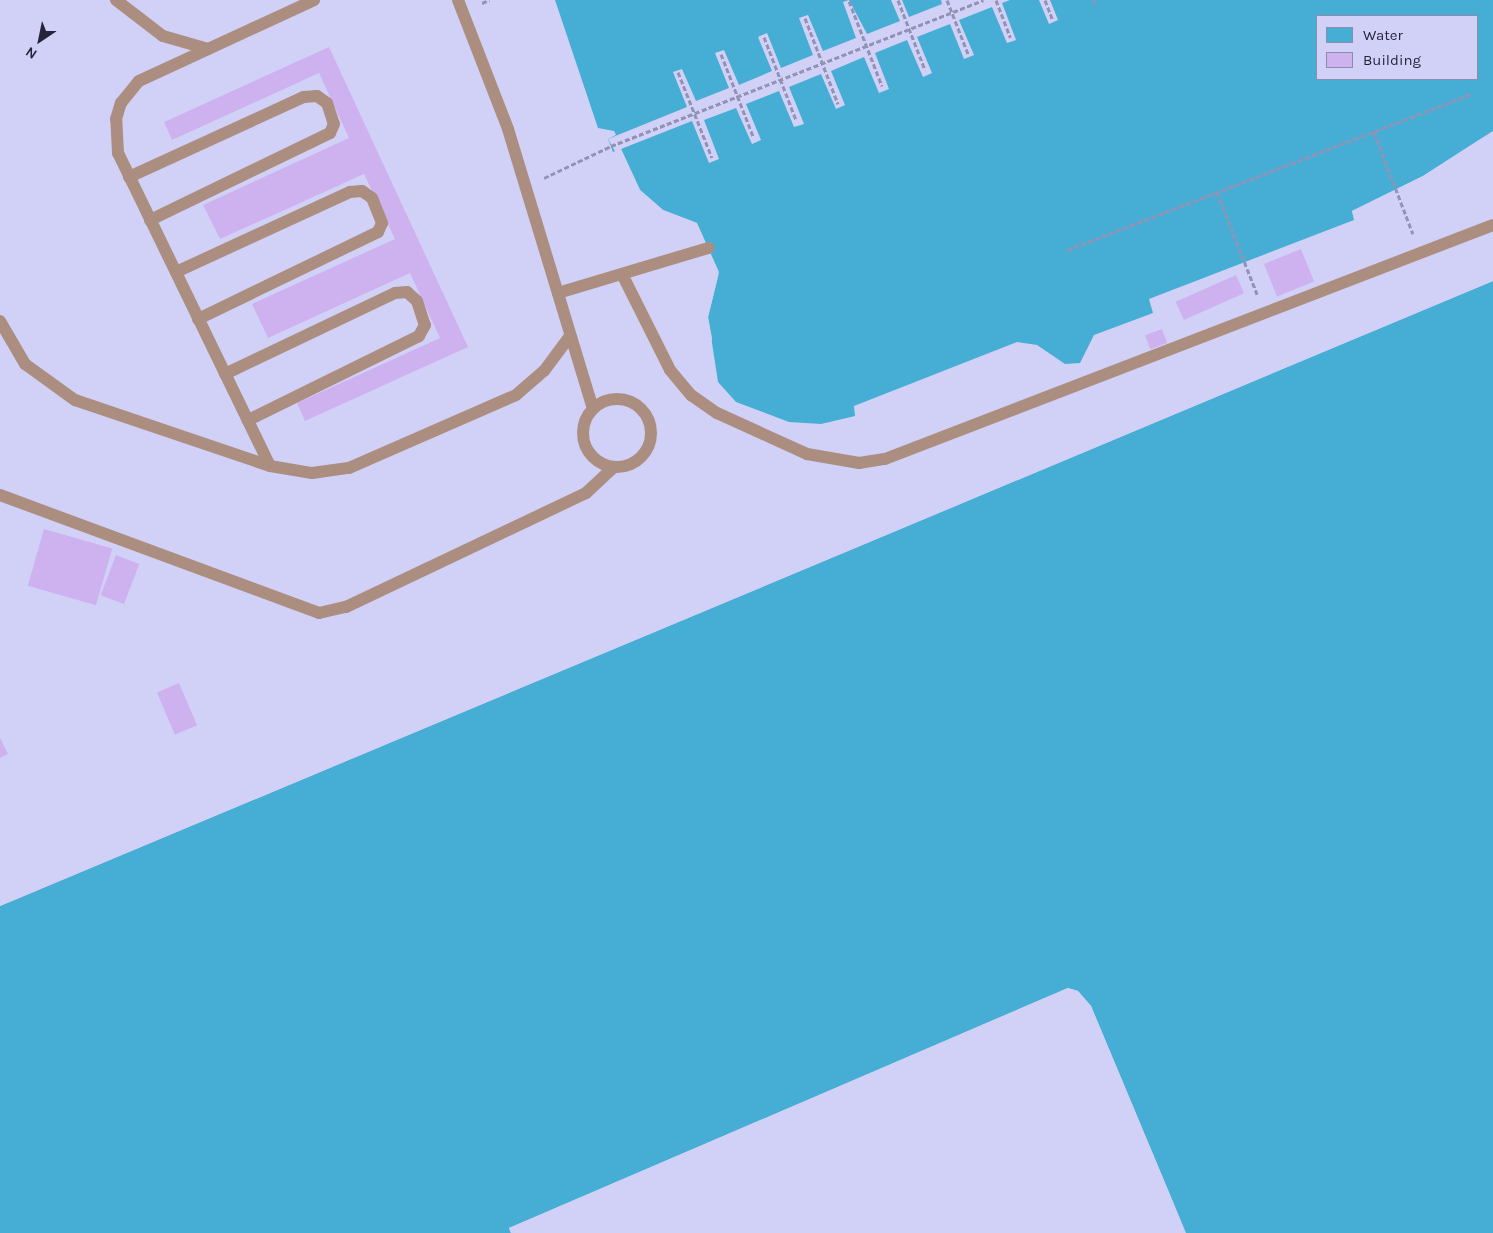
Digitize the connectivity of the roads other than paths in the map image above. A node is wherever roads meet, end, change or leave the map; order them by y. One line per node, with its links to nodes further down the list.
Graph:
1 (116, 0): 4 (lane)
2 (314, 0): 4 (lane)
3 (458, 0): 11 (lane)
4 (208, 49): 5 (lane)
5 (129, 177): 6 (lane); 6 (lane)
6 (150, 220): 9 (lane)
7 (1493, 225): 10 (lane)
8 (708, 248): 10 (lane)
9 (176, 272): 12 (lane); 12 (lane)
10 (622, 274): 11 (lane)
11 (558, 293): 14 (lane)
12 (198, 319): 15 (lane)
13 (0, 321): 18 (lane)
14 (570, 336): 16 (lane); 18 (lane)
15 (226, 374): 17 (lane); 17 (lane)
16 (593, 408): 19 (lane); 19 (lane)
17 (248, 420): 18 (lane)
18 (270, 466)
19 (614, 467): 20 (lane)
20 (0, 495)

